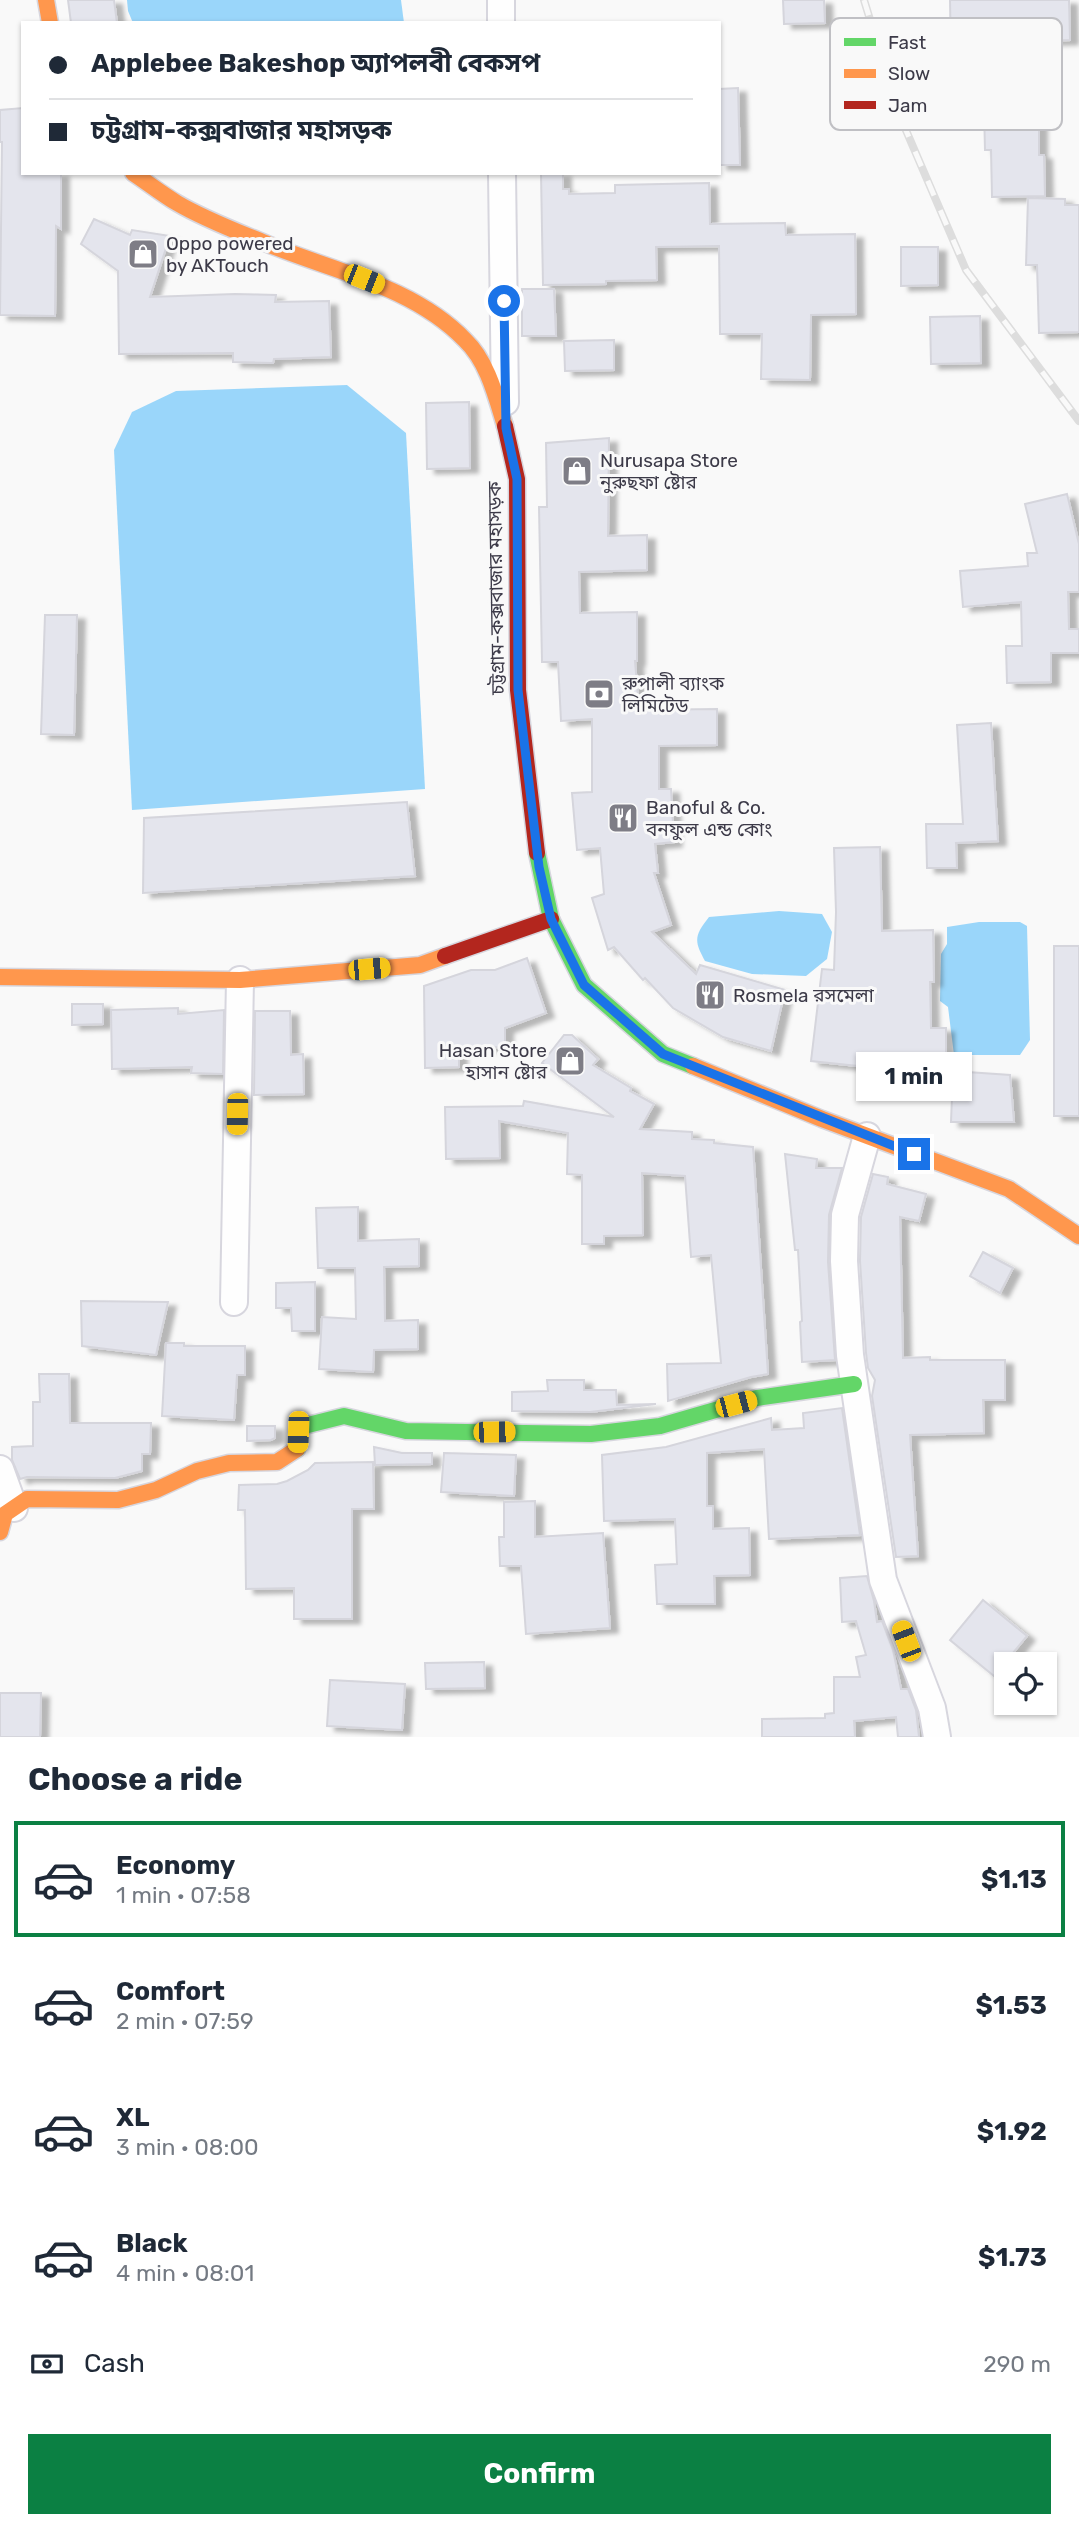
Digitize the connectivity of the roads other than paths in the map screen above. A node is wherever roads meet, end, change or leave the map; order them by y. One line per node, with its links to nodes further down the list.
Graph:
1 (46, 0): 3 (main road)
2 (501, 0): 4 (street)
3 (50, 21)
4 (501, 21)
5 (136, 175): 7 (main road, চট্টগ্রাম-কক্সবাজার মহাসড়ক)
6 (502, 175): 7 (street)
7 (506, 428): 8 (main road, চট্টগ্রাম-কক্সবাজার মহাসড়ক)
8 (551, 919): 10 (main road); 11 (main road, চট্টগ্রাম-কক্সবাজার মহাসড়ক)
9 (0, 977): 10 (main road)
10 (240, 980): 13 (street)
11 (867, 1136): 12 (main road, চট্টগ্রাম-কক্সবাজার মহাসড়ক); 14 (street)
12 (1079, 1236)
13 (234, 1301)
14 (854, 1384): 16 (main road); 18 (street)
15 (0, 1469): 16 (street)
16 (14, 1508): 17 (main road)
17 (0, 1532)
18 (937, 1737)

